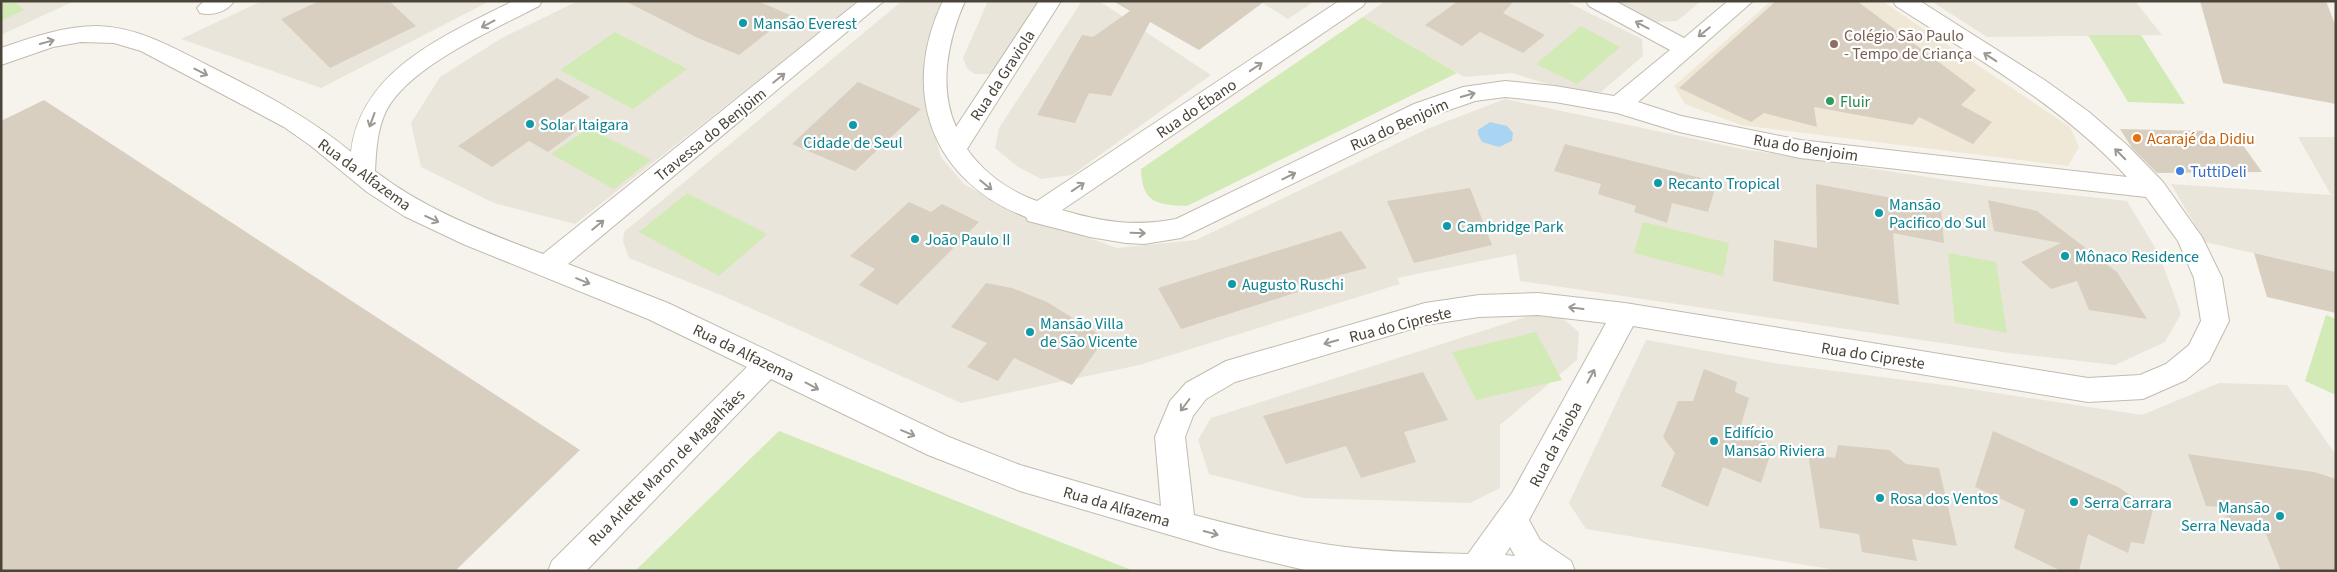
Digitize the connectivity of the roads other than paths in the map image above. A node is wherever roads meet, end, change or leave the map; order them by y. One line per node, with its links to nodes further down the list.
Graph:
1 (531, 1): 13 (street, one-way to 13)
2 (873, 1): 16 (street, Travessa do Benjoim, one-way to 2)
3 (954, 1): 12 (street, Rua do Benjoim)
4 (1050, 1): 12 (street, Rua da Graviola)
5 (1355, 1): 15 (street, Rua do Ébano, one-way to 5)
6 (1597, 1): 9 (street, one-way to 6)
7 (1742, 1): 9 (street, one-way to 9)
8 (1904, 1): 14 (street, Rua do Cipreste, one-way to 8)
9 (1685, 48): 11 (street)
10 (1, 57): 13 (street, Rua da Alfazema, one-way to 13)
11 (1619, 105): 14 (street, Rua do Benjoim); 15 (street, Rua do Benjoim, one-way to 11)
12 (953, 150): 15 (street, Rua do Benjoim, one-way to 15)
13 (362, 174): 16 (street, Rua da Alfazema, one-way to 16)
14 (2154, 189): 17 (street, Rua do Cipreste)
15 (1037, 214)
16 (547, 266): 18 (street, Rua da Alfazema, one-way to 18)
17 (1624, 314): 19 (street, Rua da Taioba, one-way to 17); 20 (street, Rua do Cipreste, one-way to 20)
18 (769, 363): 20 (street, Rua da Alfazema, one-way to 20); 23 (street, Rua Arlette Maron de Magalhães)
19 (1512, 519): 22 (street, Rua da Taioba); 25 (street)
20 (1179, 524): 21 (street, Rua da Alfazema, one-way to 21)
21 (1308, 563): 22 (street, Rua da Alfazema)
22 (1477, 568): 24 (street, Rua da Alfazema)
23 (564, 571)
24 (1530, 571)
25 (1558, 571)

